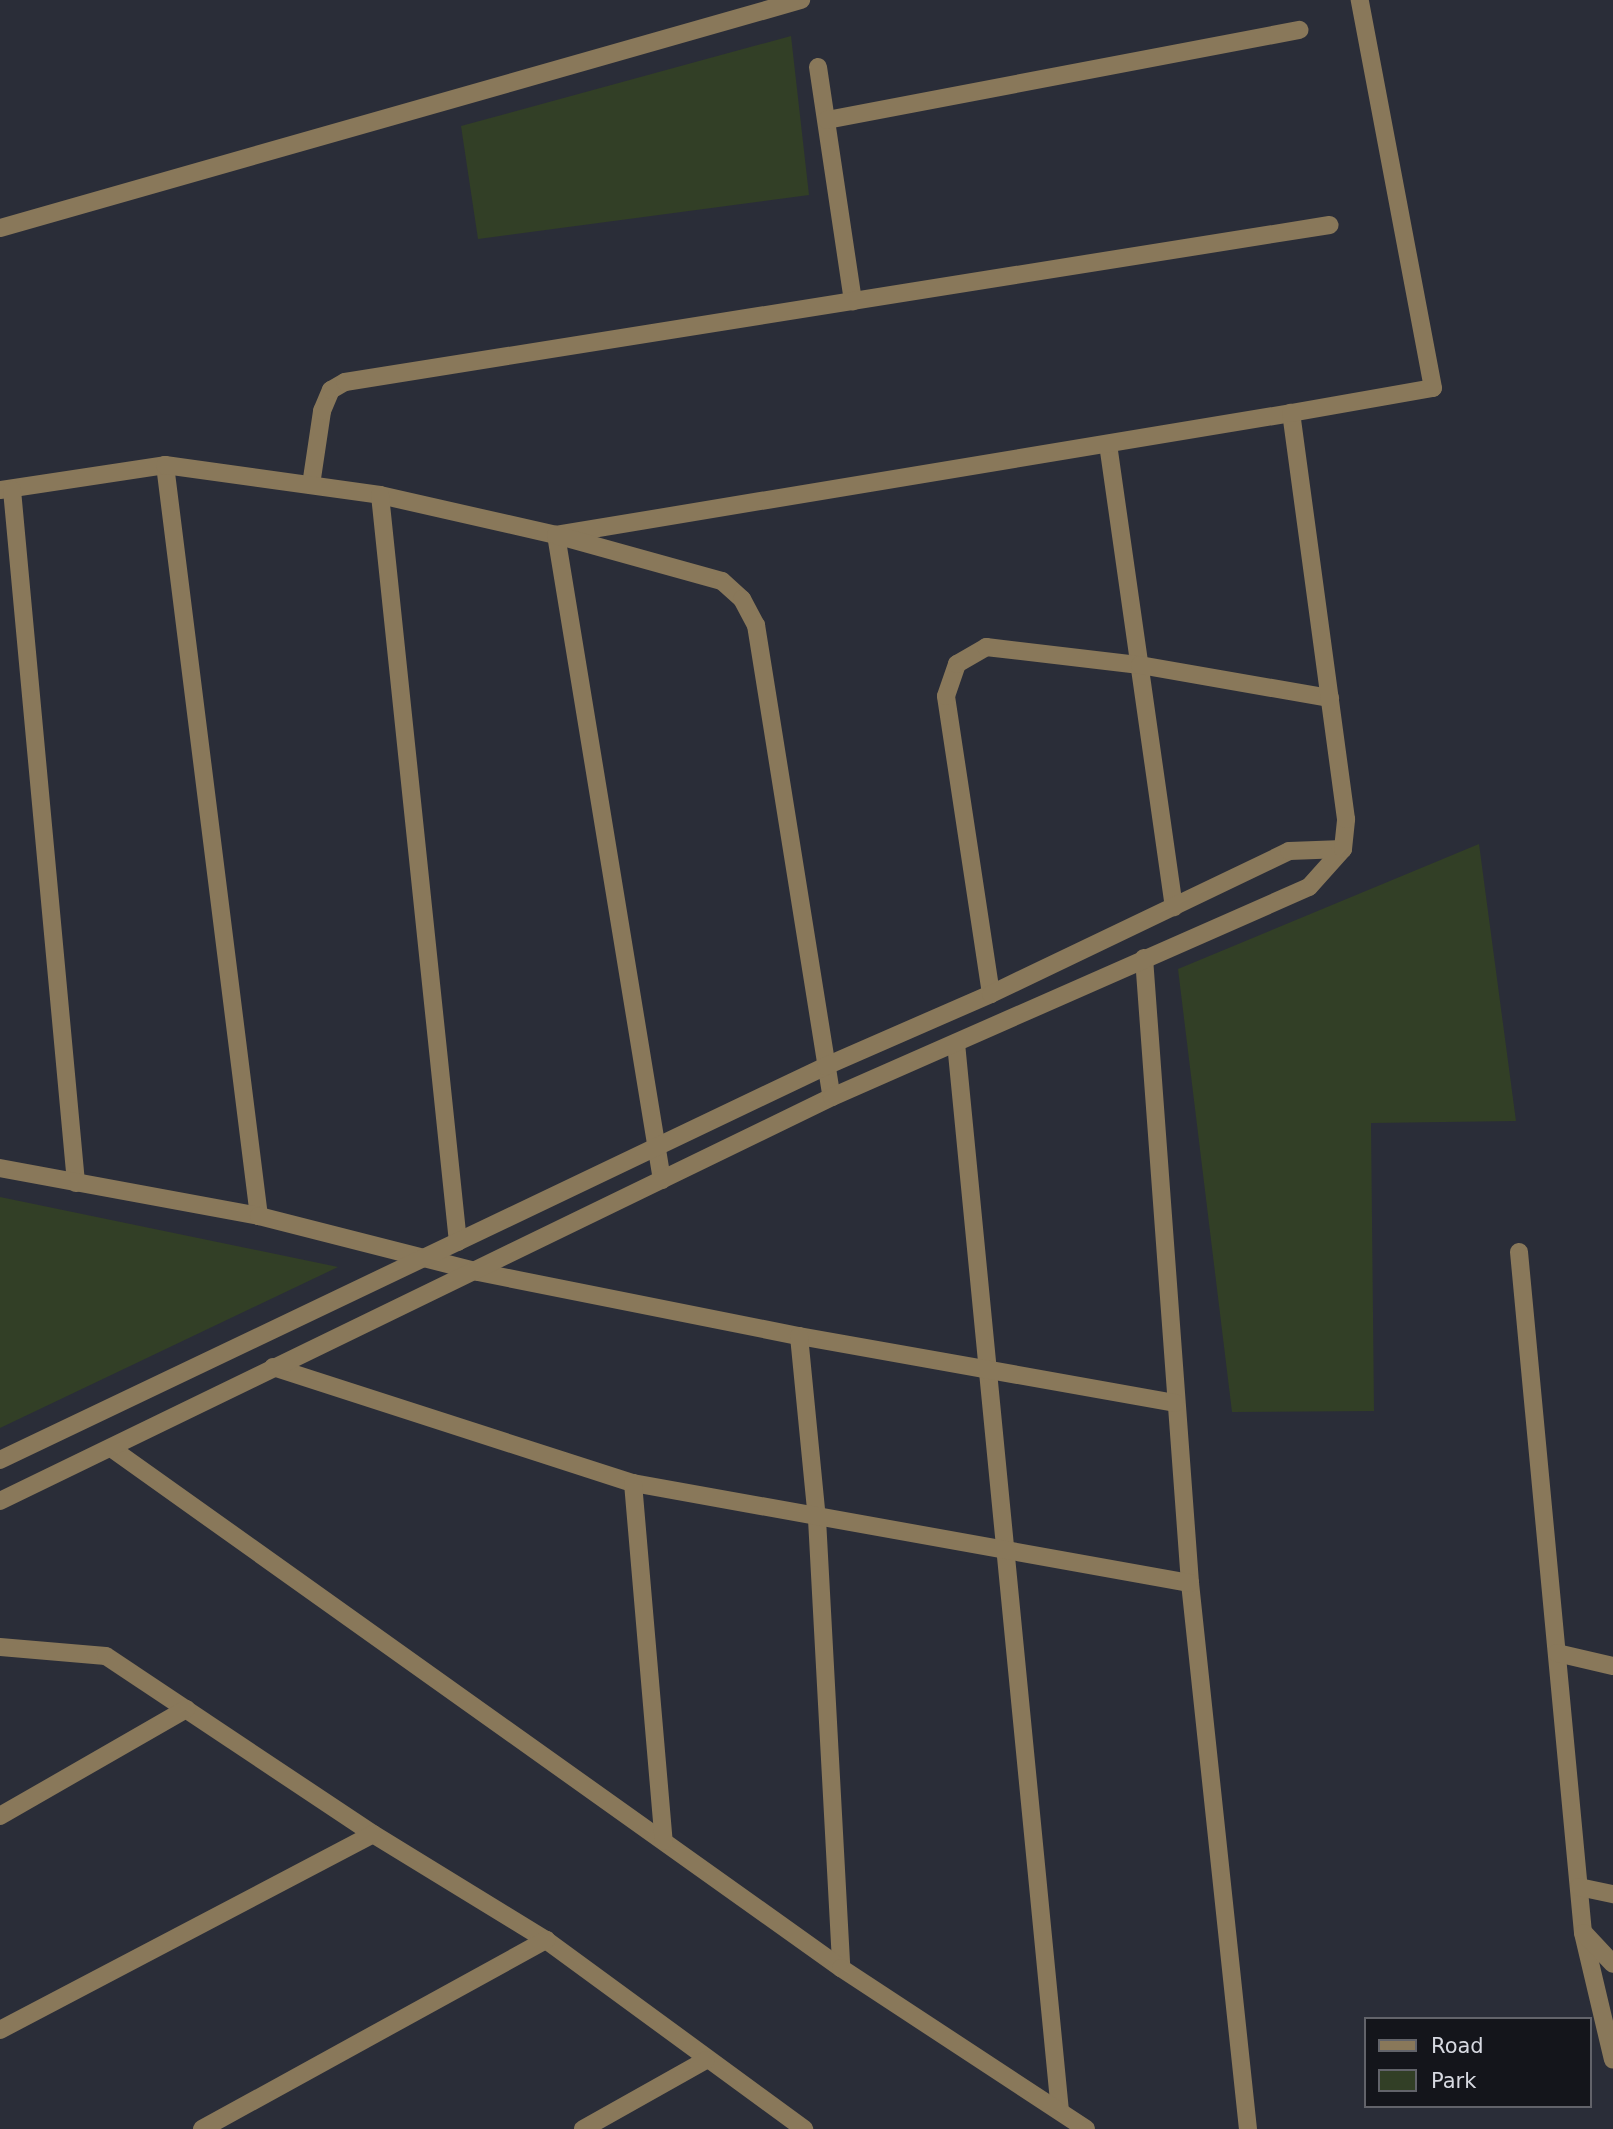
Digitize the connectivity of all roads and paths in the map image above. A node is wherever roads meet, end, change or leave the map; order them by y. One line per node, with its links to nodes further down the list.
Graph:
1 (801, 0): 7 (street)
2 (1360, 0): 9 (street)
3 (1300, 30): 5 (street)
4 (818, 67): 5 (street)
5 (827, 120): 8 (street)
6 (1330, 225): 8 (street)
7 (0, 228)
8 (853, 300): 12 (street)
9 (1292, 413): 10 (street); 17 (street)
10 (1108, 444): 15 (street); 16 (street)
11 (165, 465): 12 (street); 13 (street); 29 (street)
12 (312, 485): 14 (street)
13 (6, 490): 28 (street)
14 (380, 495): 15 (street); 30 (street)
15 (555, 536): 23 (street); 25 (street)
16 (1140, 665): 17 (street); 19 (street); 21 (street)
17 (1330, 698): 18 (street)
18 (1343, 849): 19 (street); 20 (street)
19 (1174, 907): 21 (street)
20 (1144, 958): 22 (street); 37 (street)
21 (991, 994): 23 (street)
22 (956, 1043): 24 (street); 36 (street)
23 (826, 1066): 24 (street); 25 (street)
24 (832, 1097): 27 (street)
25 (657, 1150): 27 (street); 30 (street)
26 (0, 1168): 28 (street)
27 (662, 1180): 33 (street)
28 (76, 1183): 29 (street)
29 (259, 1216): 32 (street)
30 (458, 1242): 32 (street)
31 (1519, 1252): 46 (street)
32 (430, 1256): 33 (street); 39 (street)
33 (478, 1272): 34 (street); 35 (street)
34 (799, 1336): 36 (street); 42 (street)
35 (273, 1367): 38 (street); 40 (street)
36 (986, 1372): 37 (street); 43 (street)
37 (1175, 1402): 44 (street)
38 (110, 1448): 41 (street); 51 (street)
39 (0, 1460)
40 (634, 1483): 42 (street); 51 (street)
41 (0, 1501)
42 (817, 1519): 43 (street); 57 (street)
43 (1004, 1552): 44 (street); 61 (street)
44 (1190, 1583): 66 (street)
45 (0, 1647): 48 (street)
46 (1557, 1653): 47 (street); 52 (street)
47 (1613, 1666)
48 (186, 1709): 49 (street); 50 (street)
49 (0, 1816)
50 (373, 1834): 55 (street); 58 (street)
51 (664, 1841): 57 (street)
52 (1579, 1887): 53 (street); 54 (street)
53 (1613, 1894)
54 (1583, 1933): 56 (street); 60 (street)
55 (546, 1940): 59 (street); 62 (street)
56 (1613, 1964)
57 (841, 1968): 61 (street)
58 (0, 2030)
59 (706, 2060): 63 (street); 64 (street)
60 (1613, 2060)
61 (1060, 2111): 65 (street)
62 (202, 2129)
63 (583, 2129)
64 (804, 2129)
65 (1086, 2129)
66 (1248, 2129)

